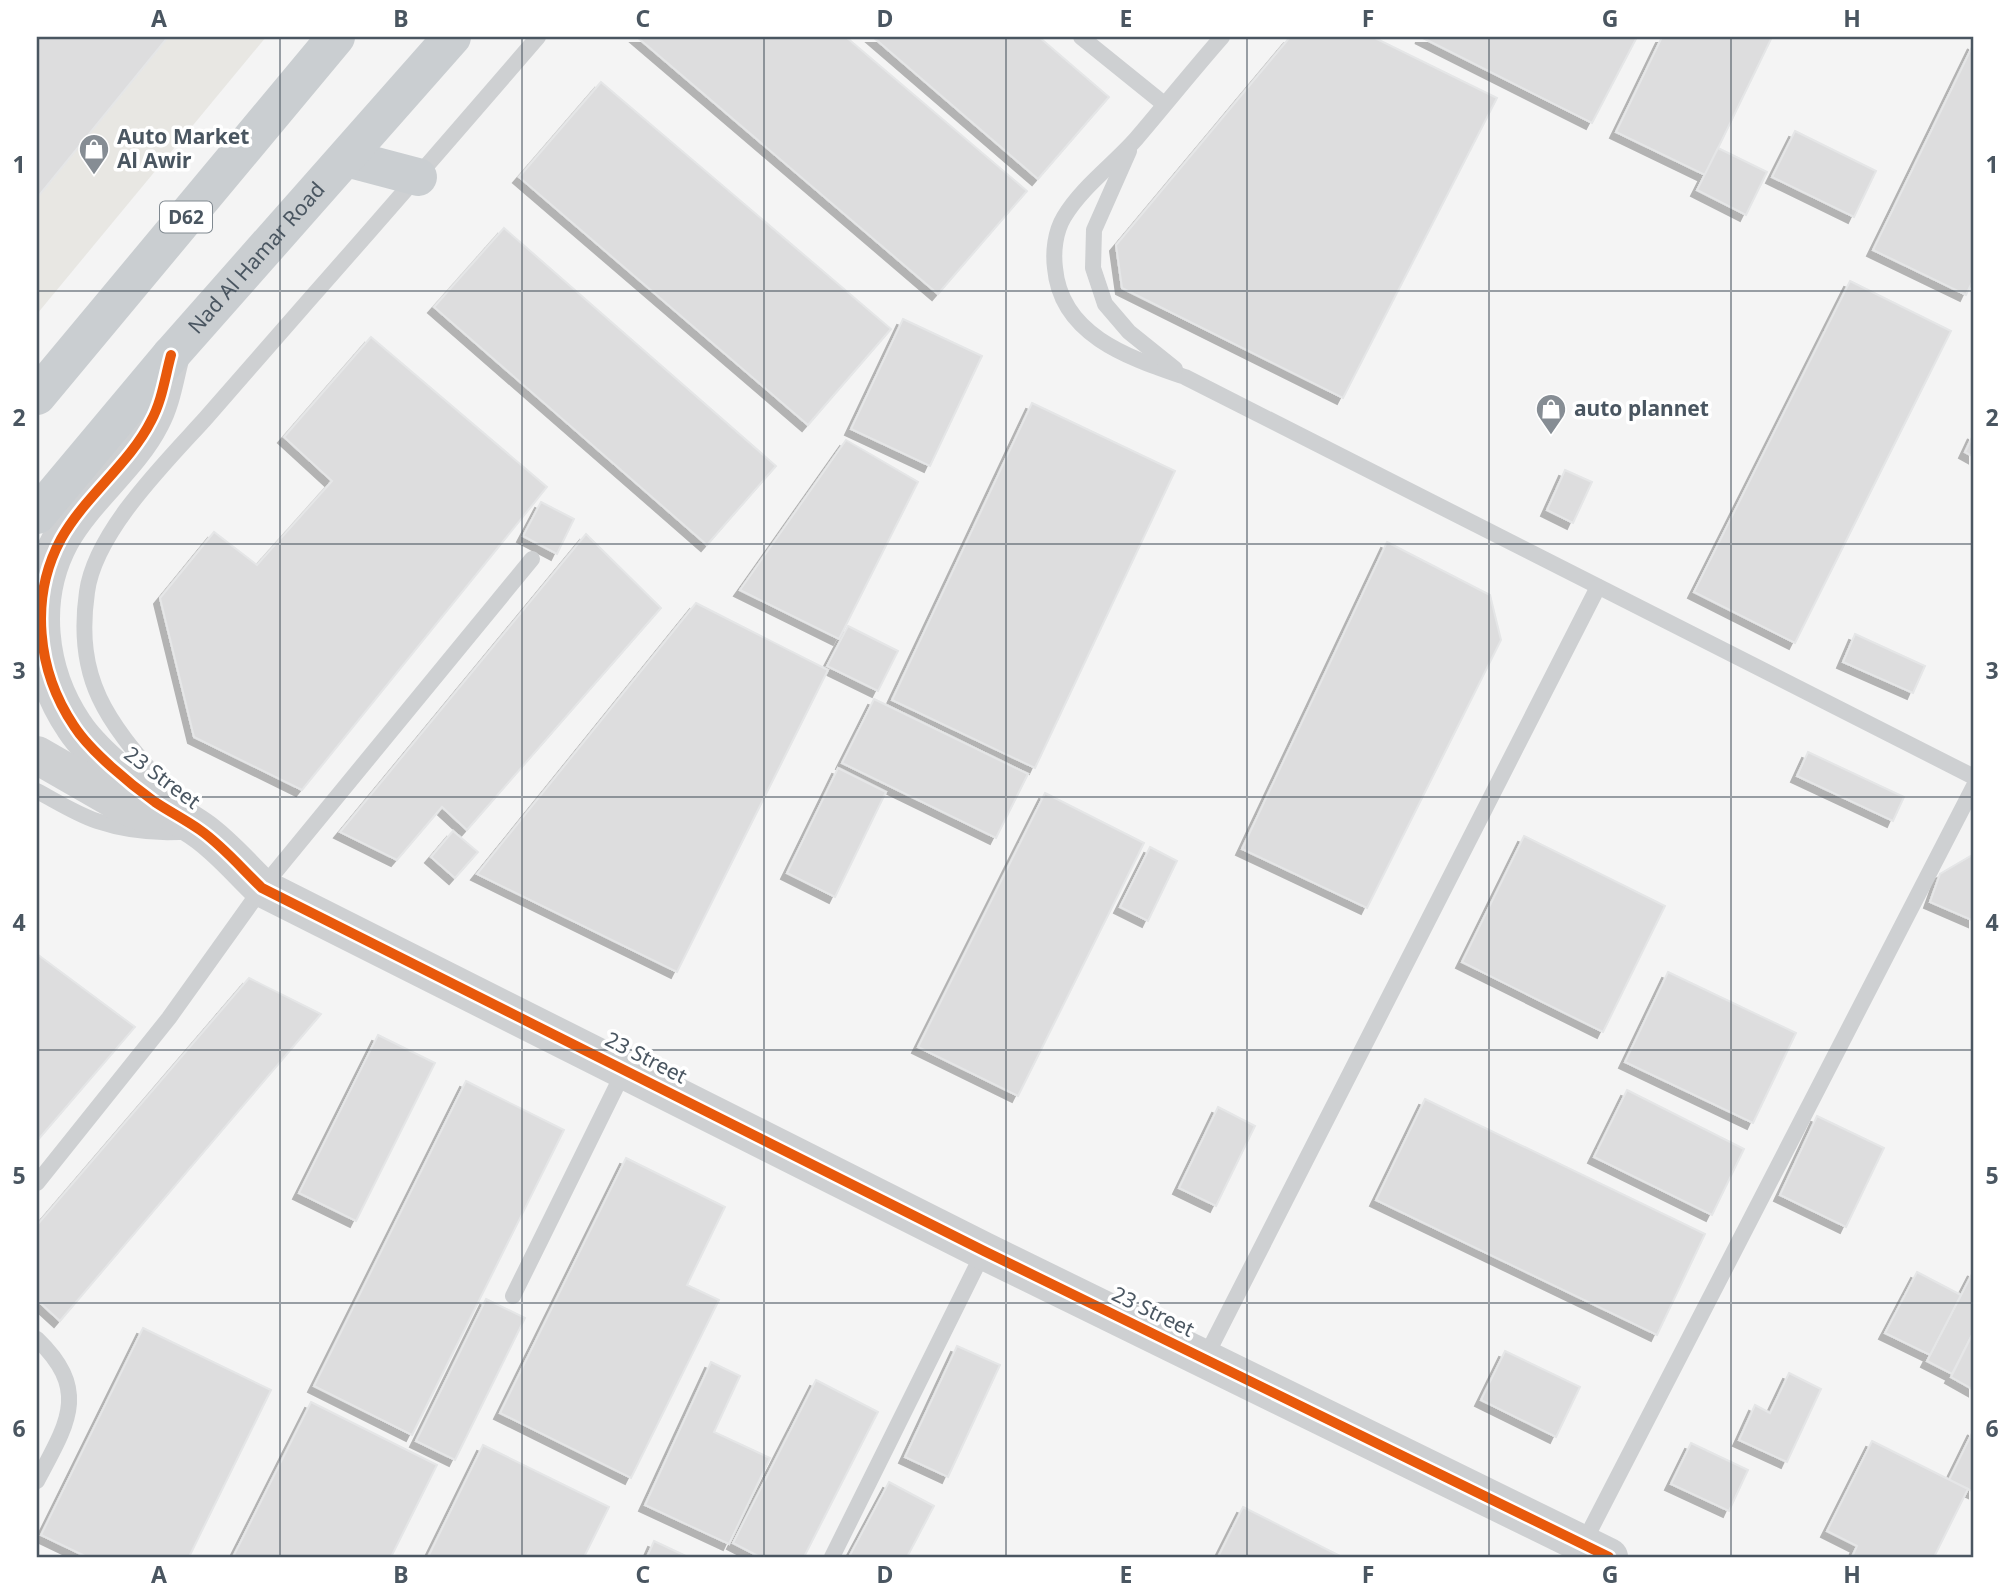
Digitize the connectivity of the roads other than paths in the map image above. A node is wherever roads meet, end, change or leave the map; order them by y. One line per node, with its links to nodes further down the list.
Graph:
1 (336, 37): 12 (main road, D62)
2 (452, 37): 8 (main road, Nad Al Hamar Road)
3 (538, 37): 9 (lane)
4 (1081, 37): 6 (lane)
5 (1222, 37): 6 (lane)
6 (1164, 104): 7 (lane)
7 (1135, 140): 11 (lane); 11 (lane)
8 (346, 158): 9 (main road); 10 (main road, Nad Al Hamar Road)
9 (418, 177): 20 (lane)
10 (171, 355): 13 (main road, Nad Al Hamar Road); 20 (street, 23 Street)
11 (1185, 377): 15 (lane)
12 (37, 396)
13 (37, 515)
14 (532, 559): 21 (lane)
15 (1598, 587): 17 (lane); 27 (lane)
16 (37, 755): 20 (street, 23 Street)
17 (1974, 776)
18 (1974, 786): 29 (lane)
19 (37, 791): 20 (lane)
20 (201, 831): 21 (street, 23 Street)
21 (262, 888): 22 (street, 23 Street); 23 (lane)
22 (625, 1069): 24 (street, 23 Street); 25 (lane)
23 (37, 1184)
24 (984, 1251): 27 (street, 23 Street); 30 (lane)
25 (513, 1296)
26 (37, 1339): 28 (lane)
27 (1205, 1358): 29 (street, 23 Street)
28 (37, 1481)
29 (1596, 1551)
30 (832, 1557)

